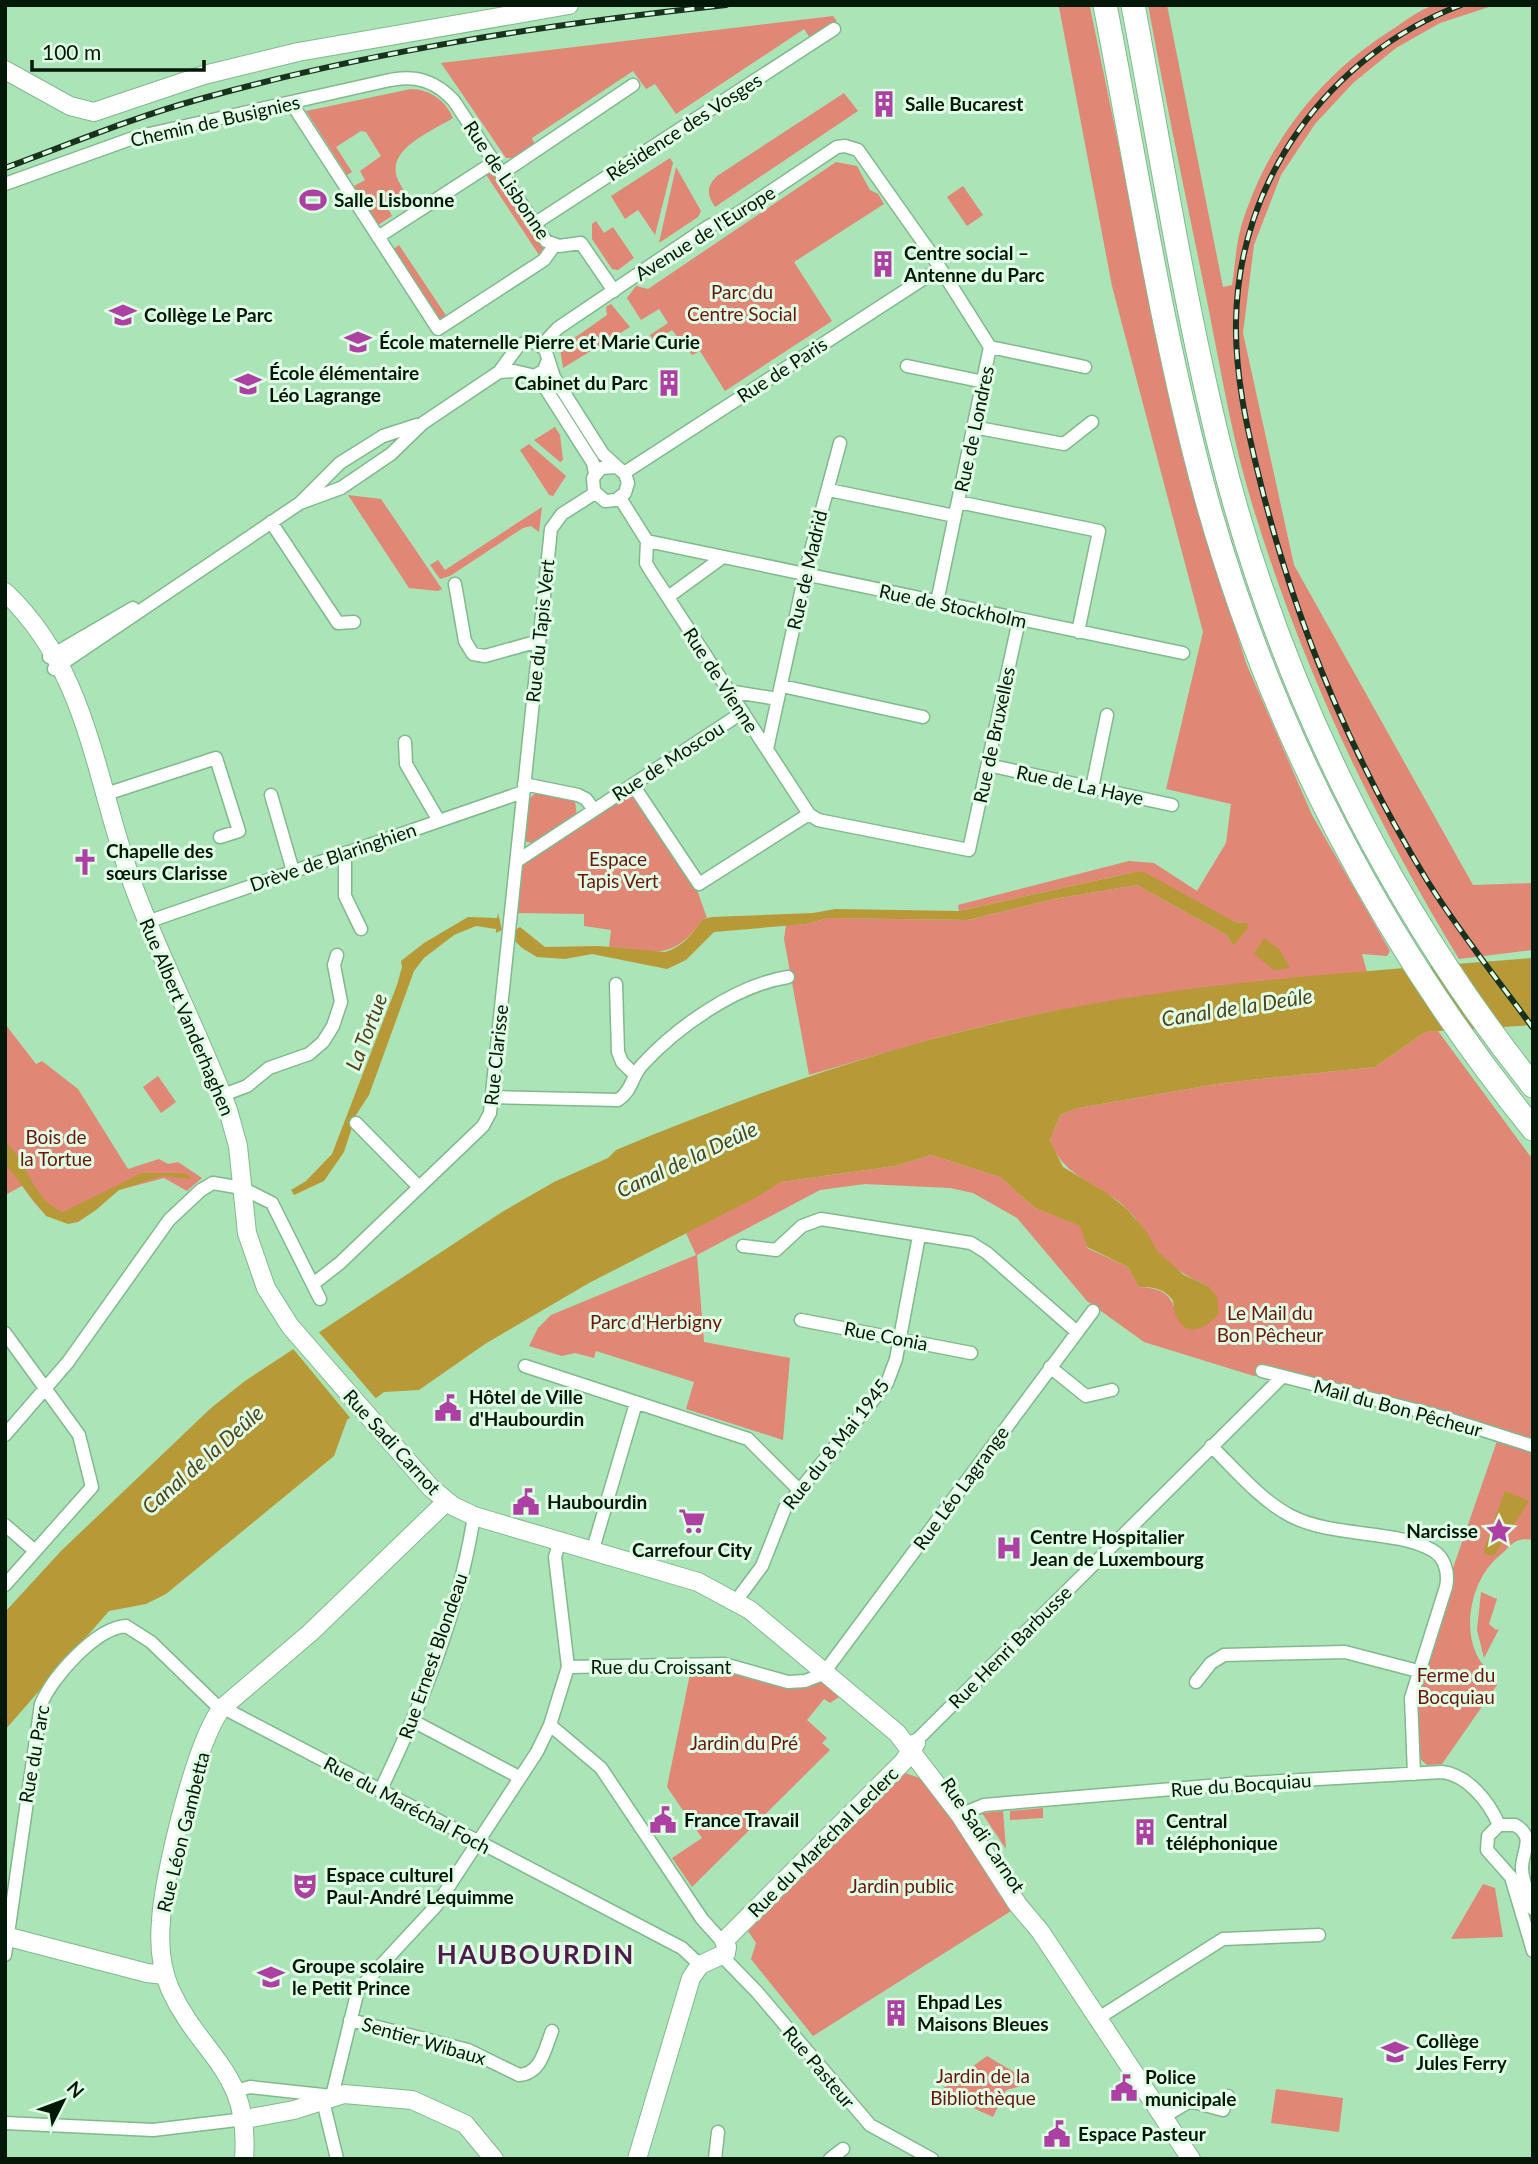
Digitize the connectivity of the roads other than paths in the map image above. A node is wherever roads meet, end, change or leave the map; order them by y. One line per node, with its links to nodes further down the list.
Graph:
1 (569, 5): 5 (street)
2 (1105, 5): 86 (highway)
3 (1133, 5): 82 (highway)
4 (834, 29): 13 (street, Résidence des Vosges)
5 (5, 70)
6 (430, 82): 8 (street, Chemin de Busignies); 10 (street, Rue de Lisbonne)
7 (633, 85): 11 (street)
8 (292, 104): 12 (street, Chemin de Busignies); 14 (street)
9 (837, 148): 16 (street, Rue de Londres); 17 (street, Avenue de l'Europe)
10 (494, 162): 11 (street, Rue de Lisbonne); 14 (street)
11 (501, 174): 13 (street, Rue de Lisbonne)
12 (5, 184)
13 (534, 224): 15 (street, Rue de Lisbonne)
14 (378, 237): 15 (street)
15 (554, 246): 17 (street, Rue de Lisbonne)
16 (940, 268): 19 (street, Rue de Londres); 32 (street, Rue de Paris)
17 (614, 291): 18 (street, Avenue de l'Europe)
18 (542, 345): 20 (street, Avenue de l'Europe); 21 (street)
19 (990, 348): 23 (street); 27 (street, Rue de Londres)
20 (513, 354): 24 (street); 25 (street)
21 (548, 360): 26 (street); 32 (street)
22 (907, 366): 27 (street)
23 (1085, 367)
24 (499, 372): 25 (street); 29 (street)
25 (519, 372): 26 (street)
26 (532, 376): 33 (street)
27 (984, 382): 30 (street, Rue de Londres)
28 (1092, 422): 30 (street)
29 (423, 423): 38 (street); 38 (street)
30 (973, 427): 37 (street, Rue de Londres)
31 (840, 443): 34 (street, Rue de Madrid)
32 (620, 470): 33 (street); 36 (street)
33 (595, 474): 35 (street)
34 (829, 490): 39 (street); 43 (street, Rue de Madrid)
35 (595, 493): 36 (street); 52 (street, Rue du Tapis Vert)
36 (620, 498): 41 (street)
37 (958, 502): 39 (street, Rue de Londres); 51 (street)
38 (300, 503): 40 (street)
39 (955, 516): 48 (street, Rue de Londres)
40 (271, 522): 50 (street); 54 (street)
41 (648, 541): 42 (street, Rue de Stockholm); 46 (street, Rue de Vienne)
42 (723, 557): 43 (street, Rue de Stockholm); 46 (street)
43 (804, 575): 48 (street, Rue de Stockholm); 56 (street, Rue de Madrid)
44 (456, 584): 52 (street)
45 (5, 592): 54 (street, Rue Albert Vanderhaghen)
46 (668, 597): 55 (street, Rue de Vienne)
47 (5, 601): 54 (street, Rue Albert Vanderhaghen)
48 (936, 603): 49 (street, Rue de Stockholm)
49 (1019, 620): 51 (street, Rue de Stockholm); 62 (street, Rue de Bruxelles)
50 (354, 622)
51 (1078, 632): 53 (street, Rue de Stockholm)
52 (539, 641): 64 (street, Rue du Tapis Vert)
53 (1183, 653)
54 (55, 661): 66 (street, Rue Albert Vanderhaghen)
55 (728, 691): 56 (street); 57 (street, Rue de Vienne)
56 (780, 693): 59 (street); 61 (street, Rue de Madrid)
57 (743, 712): 61 (street, Rue de Vienne); 63 (street, Rue de Moscou)
58 (1107, 715): 65 (street)
59 (923, 717)
60 (405, 742): 71 (street, Drève de Blaringhien)
61 (767, 749): 70 (street, Rue de Vienne)
62 (988, 765): 65 (street, Rue de La Haye); 70 (street, Rue de Bruxelles)
63 (633, 785): 69 (street, Rue de Moscou); 70 (street)
64 (523, 788): 69 (street, Rue de Moscou); 71 (street, Drève de Blaringhien); 74 (street, Rue Clarisse)
65 (1092, 788): 68 (street, Rue de La Haye)
66 (103, 794): 72 (street); 76 (street, Rue Albert Vanderhaghen)
67 (271, 795): 75 (street)
68 (1172, 805)
69 (594, 810): 74 (street, Rue de Moscou)
70 (809, 814)
71 (439, 821): 73 (street, Drève de Blaringhien)
72 (220, 838)
73 (345, 853): 75 (street, Drève de Blaringhien); 77 (street)
74 (517, 861): 84 (street, Rue Clarisse)
75 (293, 871): 76 (street, Drève de Blaringhien)
76 (147, 922): 83 (street, Rue Albert Vanderhaghen)
77 (361, 929)
78 (337, 955): 83 (street)
79 (788, 977): 81 (street)
80 (616, 984): 81 (street)
81 (635, 1075): 84 (street)
82 (1533, 1086)
83 (223, 1095): 88 (street, Rue Albert Vanderhaghen)
84 (491, 1097): 87 (street, Rue Clarisse)
85 (356, 1123): 87 (street)
86 (1533, 1129)
87 (419, 1187): 91 (street, Rue Clarisse)
88 (242, 1188): 91 (street); 103 (street); 110 (street, Rue Sadi Carnot)
89 (919, 1236): 90 (street); 95 (street); 97 (street, Rue du 8 Mai 1945)
90 (743, 1246)
91 (313, 1284): 92 (street)
92 (320, 1299)
93 (1093, 1311): 95 (street, Rue Léo Lagrange)
94 (801, 1320): 97 (street, Rue Conia)
95 (1077, 1332): 100 (street, Rue Léo Lagrange)
96 (5, 1333): 103 (street)
97 (900, 1339): 98 (street, Rue Conia); 109 (street, Rue du 8 Mai 1945)
98 (971, 1353)
99 (525, 1366): 105 (street)
100 (1050, 1367): 104 (street); 120 (street, Rue Léo Lagrange)
101 (1262, 1371): 102 (street, Mail du Bon Pêcheur)
102 (1281, 1378): 107 (street, Rue Henri Barbusse); 108 (street, Mail du Bon Pêcheur)
103 (47, 1388): 106 (street); 115 (street)
104 (1112, 1390)
105 (636, 1403): 109 (street); 114 (street)
106 (5, 1435)
107 (1211, 1446): 121 (street); 126 (street, Rue Henri Barbusse)
108 (1533, 1446)
109 (799, 1490): 117 (street, Rue du 8 Mai 1945)
110 (446, 1502): 111 (street, Rue Sadi Carnot); 123 (street, Rue Léon Gambetta)
111 (474, 1516): 113 (street, Rue Sadi Carnot); 124 (street, Rue Ernest Blondeau)
112 (5, 1525): 115 (street)
113 (560, 1540): 114 (street, Rue Sadi Carnot); 119 (street)
114 (593, 1549): 117 (street, Rue Sadi Carnot)
115 (36, 1551): 116 (street)
116 (5, 1585)
117 (739, 1598): 120 (street, Rue Sadi Carnot)
118 (116, 1626): 123 (street, Rue du Maréchal Foch); 137 (street, Rue du Parc)
119 (569, 1667): 120 (street, Rue du Croissant); 125 (street)
120 (828, 1669): 126 (street, Rue Sadi Carnot)
121 (1418, 1671): 122 (street); 127 (street)
122 (1196, 1682)
123 (222, 1708): 129 (street, Rue du Maréchal Foch); 141 (street, Rue Léon Gambetta)
124 (414, 1721): 128 (street); 129 (street, Rue Ernest Blondeau)
125 (551, 1725): 128 (street); 138 (street, Rue Pasteur)
126 (915, 1746): 130 (street, Rue Sadi Carnot); 138 (street, Rue du Maréchal Leclerc)
127 (1414, 1774): 130 (street, Rue du Bocquiau); 131 (street, Rue du Bocquiau)
128 (519, 1777): 132 (street)
129 (380, 1791): 132 (street, Rue du Maréchal Foch)
130 (964, 1813): 142 (street, Rue Sadi Carnot)
131 (1499, 1825): 133 (street); 134 (street)
132 (478, 1843): 140 (street, Rue du Maréchal Foch); 143 (street)
133 (1525, 1856): 134 (street); 135 (street)
134 (1500, 1864): 139 (street)
135 (1533, 1909)
136 (1319, 1935): 142 (street)
137 (6, 1943): 141 (street)
138 (721, 1948): 140 (street, Rue du Maréchal Leclerc); 153 (street, Rue Pasteur)
139 (1533, 1951)
140 (700, 1965): 157 (street)
141 (165, 1975): 145 (street, Rue Léon Gambetta)
142 (1100, 2017): 148 (street, Rue Sadi Carnot)
143 (350, 2020): 144 (street, Sentier Wibaux); 147 (street)
144 (552, 2031)
145 (235, 2091): 147 (street); 149 (street, Rue Léon Gambetta)
146 (1228, 2096): 148 (street)
147 (328, 2098): 149 (street); 155 (street); 156 (street)
148 (1166, 2115): 161 (street, Rue Sadi Carnot); 162 (street, Rue Sadi Carnot)
149 (245, 2119): 150 (street); 154 (street, Rue Léon Gambetta)
150 (5, 2123)
151 (718, 2132): 158 (street)
152 (843, 2149): 159 (street)
153 (917, 2156): 160 (street, Rue Pasteur)
154 (244, 2159)
155 (337, 2159)
156 (494, 2159)
157 (637, 2159)
158 (715, 2159)
159 (830, 2159)
160 (932, 2159)
161 (1191, 2159)
162 (1200, 2159)

